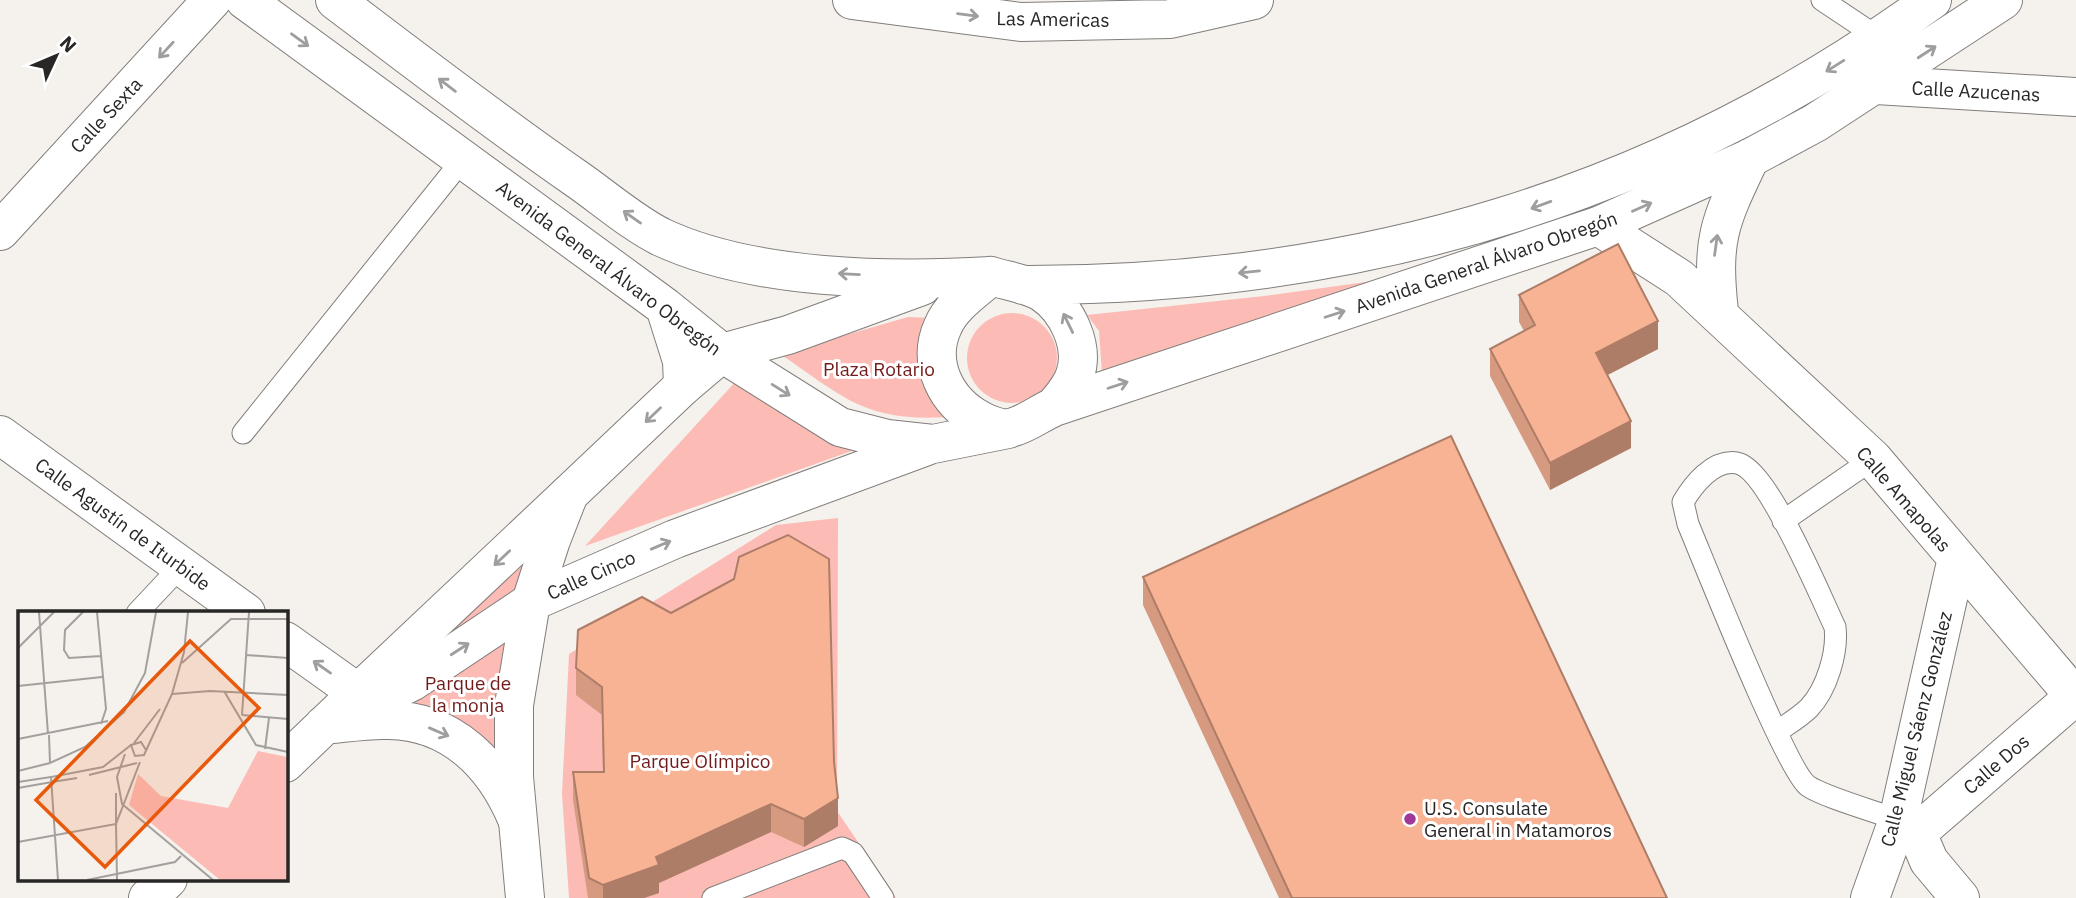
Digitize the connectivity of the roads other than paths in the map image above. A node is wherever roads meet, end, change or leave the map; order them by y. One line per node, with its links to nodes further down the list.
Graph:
1 (212, 0): 19 (main road, Calle Sexta, one-way to 19)
2 (244, 0): 16 (main road, Avenida General Álvaro Obregón, one-way to 16)
3 (335, 0): 13 (main road, Avenida General Álvaro Obregón, one-way to 3)
4 (852, 0): 5 (main road, Las Americas, one-way to 5)
5 (1254, 0)
6 (1822, 0): 9 (lane)
7 (1932, 0): 9 (main road, Avenida General Álvaro Obregón)
8 (2003, 0): 10 (main road, Avenida General Álvaro Obregón, one-way to 8)
9 (1879, 38): 11 (main road, Avenida General Álvaro Obregón, one-way to 11)
10 (1876, 85): 12 (main road, Calle Azucenas); 14 (main road, Avenida General Álvaro Obregón)
11 (1796, 90): 14 (main road); 17 (main road, Avenida General Álvaro Obregón)
12 (2076, 97)
13 (496, 123): 16 (main road); 20 (main road, Avenida General Álvaro Obregón, one-way to 13)
14 (1815, 123): 15 (main road, Avenida General Álvaro Obregón)
15 (1751, 158): 18 (main road, Avenida General Álvaro Obregón, one-way to 15); 23 (main road, one-way to 15)
16 (464, 159): 22 (main road, Avenida General Álvaro Obregón); 28 (lane)
17 (1579, 191): 18 (main road); 21 (main road, Avenida General Álvaro Obregón, one-way to 21)
18 (1598, 226): 23 (main road, Calle Amapolas); 26 (main road, Avenida General Álvaro Obregón, one-way to 18)
19 (0, 231)
20 (944, 279): 21 (main road, Avenida General Álvaro Obregón); 24 (main road)
21 (1007, 281): 26 (main road, one-way to 21); 27 (main road)
22 (665, 307): 24 (main road, Avenida General Álvaro Obregón); 25 (main road)
23 (1718, 312): 31 (main road, Calle Amapolas)
24 (722, 353): 25 (main road); 30 (main road, Avenida General Álvaro Obregón, one-way to 30)
25 (683, 386): 32 (main road, one-way to 32)
26 (1054, 407): 27 (main road)
27 (1009, 429): 30 (main road, Avenida General Álvaro Obregón)
28 (243, 433)
29 (0, 435): 35 (main road, Calle Agustín de Iturbide)
30 (933, 444): 36 (main road, Calle Cinco, one-way to 30)
31 (1873, 459): 33 (lane); 34 (main road, Calle Amapolas)
32 (569, 495): 36 (main road); 40 (main road, one-way to 40)
33 (1783, 521): 44 (lane); 44 (lane)
34 (1957, 558): 41 (main road, Calle Amapolas); 47 (main road, Calle Miguel Sáenz González)
35 (181, 566): 37 (lane); 38 (main road, Calle Agustín de Iturbide)
36 (531, 602): 40 (main road, Calle Cinco, one-way to 36); 46 (main road)
37 (139, 611)
38 (243, 611)
39 (287, 642): 40 (main road, one-way to 39)
40 (358, 693): 42 (main road); 43 (main road)
41 (2076, 697): 47 (main road, Calle Dos)
42 (391, 720): 43 (main road); 46 (main road, one-way to 46)
43 (324, 725): 45 (main road)
44 (1777, 731): 47 (lane)
45 (287, 761)
46 (517, 819): 50 (main road)
47 (1908, 826): 53 (main road, Calle Miguel Sáenz González); 54 (main road)
48 (167, 880): 49 (main road)
49 (148, 898)
50 (524, 898)
51 (713, 898): 52 (lane)
52 (883, 898)
53 (1870, 898)
54 (1960, 898)

